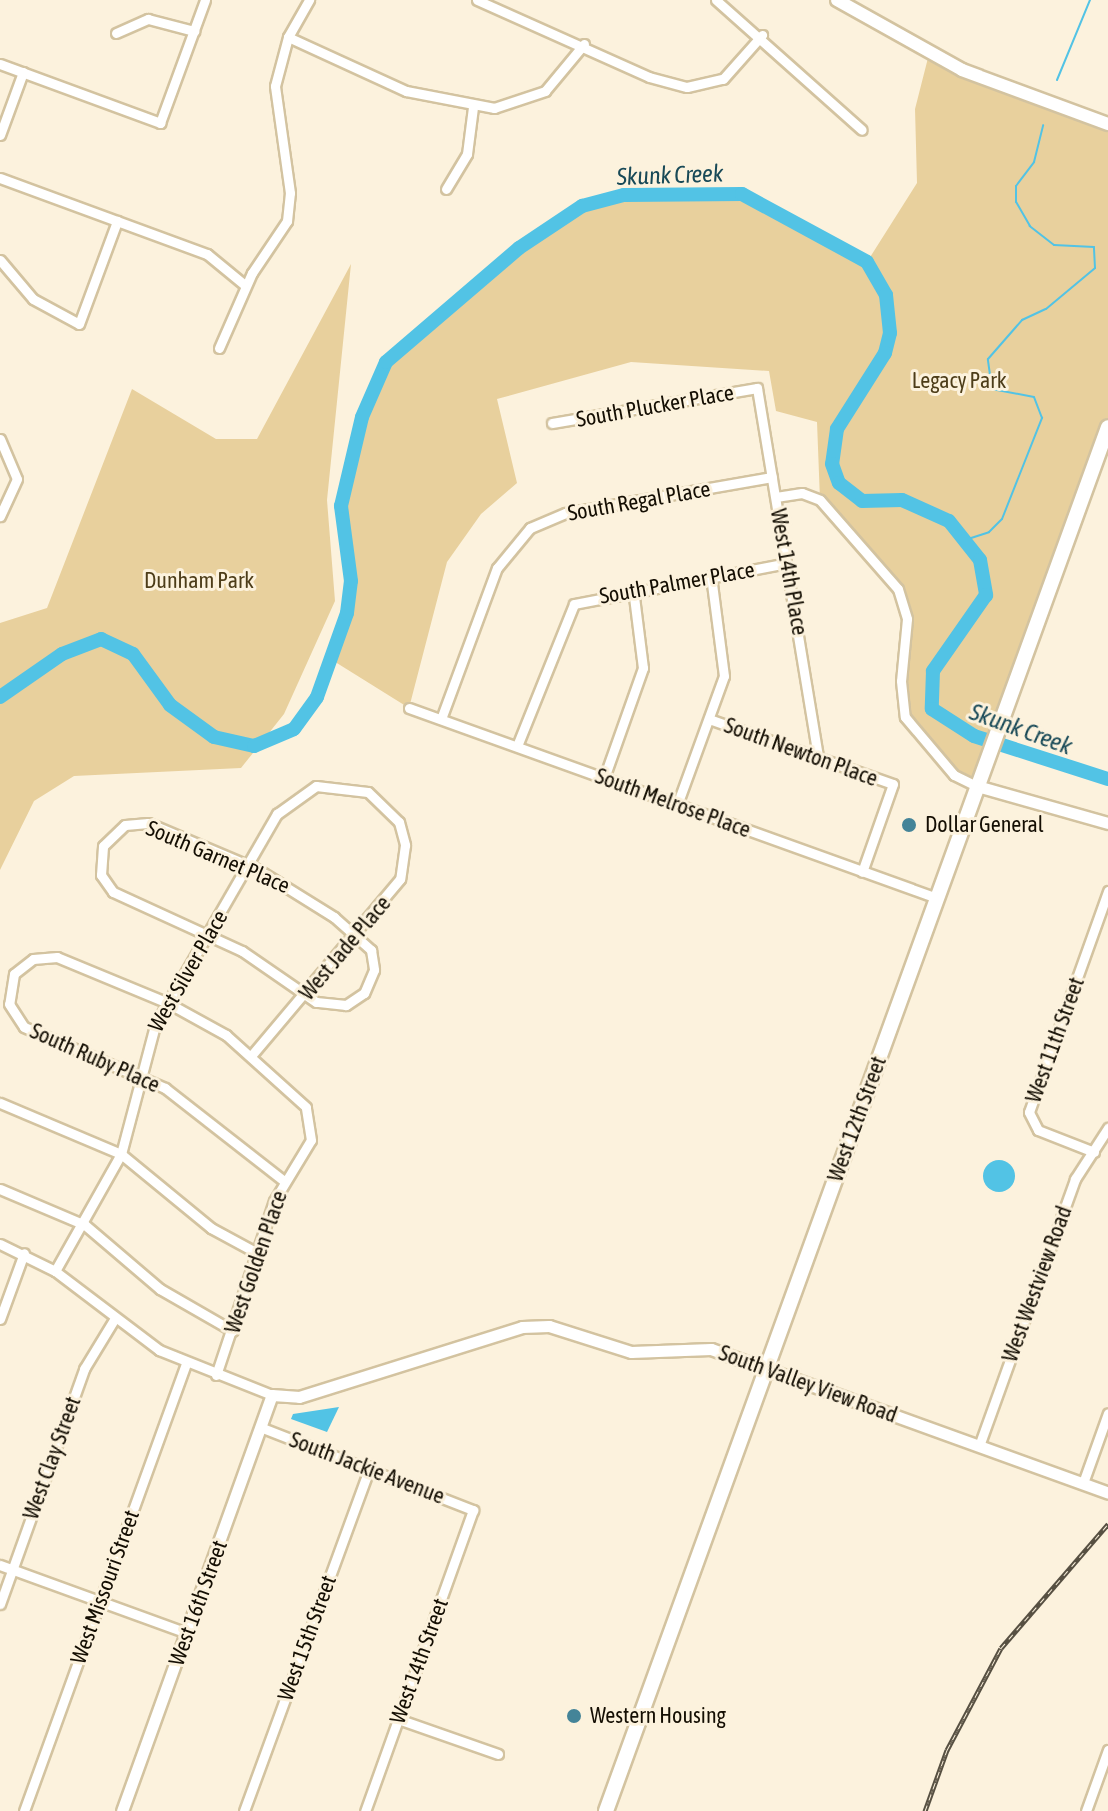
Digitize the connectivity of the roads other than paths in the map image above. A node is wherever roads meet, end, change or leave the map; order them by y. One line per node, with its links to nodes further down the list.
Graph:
1 (205, 0): 6 (street)
2 (309, 0): 9 (street)
3 (477, 0): 10 (street)
4 (716, 0): 8 (street)
5 (837, 0): 14 (main road)
6 (194, 31): 7 (street); 12 (street)
7 (116, 33)
8 (762, 35): 10 (street); 15 (street)
9 (288, 37): 13 (street); 21 (street)
10 (584, 44): 13 (street)
11 (0, 64): 12 (street)
12 (23, 72): 16 (street)
13 (473, 107): 18 (street)
14 (1108, 124)
15 (862, 130)
16 (0, 135)
17 (0, 178): 19 (street)
18 (446, 189)
19 (117, 221): 20 (street); 21 (street)
20 (0, 260)
21 (246, 286): 22 (street)
22 (219, 348)
23 (757, 388): 24 (street, South Plucker Place); 27 (street, West 14th Place)
24 (552, 423)
25 (1108, 427): 39 (main road, West 12th Street)
26 (0, 439): 29 (street)
27 (772, 477): 28 (street, West 14th Place); 34 (street, South Regal Place)
28 (776, 497): 30 (street, West 14th Place); 39 (street)
29 (0, 516)
30 (786, 563): 31 (street, South Palmer Place); 37 (street, West 14th Place)
31 (711, 576): 32 (street, South Palmer Place); 35 (street)
32 (633, 589): 36 (street, South Palmer Place); 38 (street)
33 (409, 708): 34 (street, South Melrose Place)
34 (441, 719): 36 (street, South Melrose Place)
35 (709, 719): 37 (street, South Newton Place); 41 (street)
36 (517, 746): 38 (street, South Melrose Place)
37 (818, 756): 44 (street, South Newton Place)
38 (604, 778): 41 (street, South Melrose Place)
39 (977, 786): 42 (street); 46 (main road, West 12th Street)
40 (368, 792): 43 (street, West Silver Place); 48 (street, West Jade Place)
41 (677, 805): 44 (street, South Melrose Place)
42 (1108, 823)
43 (248, 865): 47 (street, West Silver Place); 47 (street, South Garnet Place); 48 (street, South Garnet Place)
44 (862, 872): 46 (street, South Melrose Place)
45 (1108, 891): 55 (street, West 11th Street)
46 (937, 898): 68 (main road, West 12th Street)
47 (211, 935): 49 (street); 50 (street, West Silver Place)
48 (356, 935): 49 (street, West Jade Place); 49 (street, South Garnet Place)
49 (305, 996): 51 (street, West Jade Place)
50 (168, 1003): 51 (street); 52 (street, West Silver Place); 52 (street, South Ruby Place)
51 (252, 1055): 57 (street, West Golden Place)
52 (140, 1077): 56 (street, West Silver Place); 57 (street, South Ruby Place)
53 (0, 1103): 56 (street)
54 (1108, 1128): 55 (street, West Westview Road)
55 (1094, 1152): 73 (street, West Westview Road)
56 (121, 1154): 59 (street, West Silver Place); 62 (street)
57 (284, 1181): 62 (street, West Golden Place)
58 (0, 1189): 59 (street)
59 (85, 1225): 63 (street, West Silver Place); 66 (street)
60 (0, 1244): 61 (street)
61 (24, 1253): 63 (street); 65 (street)
62 (257, 1253): 66 (street, West Golden Place)
63 (55, 1271): 64 (street)
64 (115, 1318): 67 (street); 79 (street, West Clay Street)
65 (0, 1319)
66 (233, 1331): 69 (street, West Golden Place)
67 (186, 1363): 69 (street); 80 (street, West Missouri Street)
68 (766, 1370): 70 (street, South Valley View Road); 73 (street, South Valley View Road); 90 (main road, West 12th Street)
69 (216, 1375): 70 (street)
70 (272, 1395): 72 (street, West 16th Street)
71 (1108, 1413): 75 (street)
72 (260, 1427): 74 (street, South Jackie Avenue); 82 (street, West 16th Street)
73 (979, 1446): 75 (street, South Valley View Road)
74 (370, 1466): 77 (street, South Jackie Avenue); 88 (street, West 15th Street)
75 (1083, 1483): 76 (street, South Valley View Road)
76 (1108, 1493)
77 (473, 1510): 83 (street, West 14th Street)
78 (0, 1565): 79 (street)
79 (12, 1570): 80 (street); 81 (street, West Clay Street)
80 (100, 1601): 82 (street); 86 (street, West Missouri Street)
81 (0, 1604)
82 (187, 1633): 87 (street, West 16th Street)
83 (398, 1719): 85 (street); 89 (street, West 14th Street)
84 (1108, 1750): 91 (street)
85 (498, 1754)
86 (24, 1811)
87 (122, 1811)
88 (244, 1811)
89 (365, 1811)
90 (606, 1811)
91 (1086, 1811)

